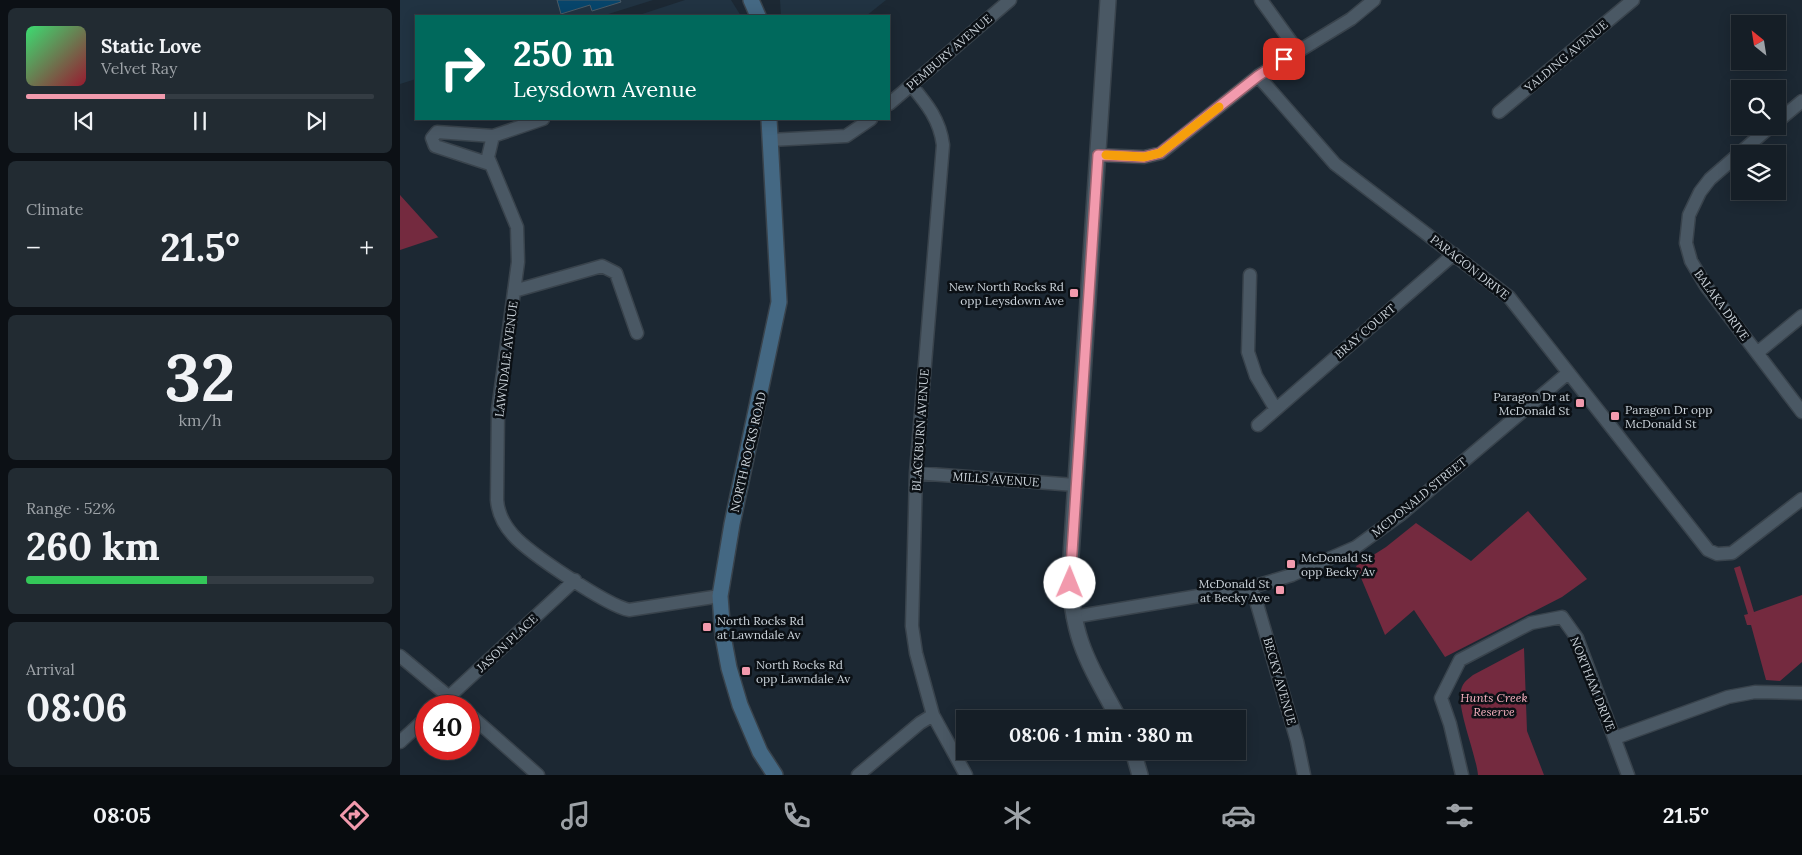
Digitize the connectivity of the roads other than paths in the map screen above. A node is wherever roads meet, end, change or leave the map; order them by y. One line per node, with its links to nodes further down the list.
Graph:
1 (751, 0): 7 (main road)
2 (1010, 0): 10 (street, PEMBURY AVENUE)
3 (1108, 0): 21 (street)
4 (1261, 0): 8 (street)
5 (1374, 0): 8 (street)
6 (1633, 0): 13 (street, YALDING AVENUE)
7 (758, 15)
8 (1297, 50): 9 (street)
9 (1258, 76): 21 (street); 23 (street, PARAGON DRIVE)
10 (911, 85): 12 (street, PEMBURY AVENUE); 33 (street, BLACKBURN AVENUE)
11 (1802, 101): 14 (street)
12 (890, 103)
13 (1499, 112)
14 (1786, 114)
15 (540, 120): 19 (street)
16 (769, 120): 20 (main road, NORTH ROCKS ROAD)
17 (870, 120): 20 (street)
18 (1760, 135): 28 (street, BALAKA DRIVE)
19 (493, 136): 22 (street, LAWNDALE AVENUE); 22 (street)
20 (770, 140): 38 (main road, NORTH ROCKS ROAD)
21 (1098, 155): 34 (street)
22 (490, 164): 25 (street, LAWNDALE AVENUE)
23 (1454, 254): 29 (street, PARAGON DRIVE); 30 (street, BRAY COURT)
24 (1250, 275): 30 (street)
25 (514, 290): 27 (street); 36 (street, LAWNDALE AVENUE)
26 (1802, 316): 28 (street)
27 (637, 334)
28 (1757, 353): 31 (street, BALAKA DRIVE)
29 (1568, 373): 35 (street, PARAGON DRIVE); 37 (street, MCDONALD STREET)
30 (1276, 408): 32 (street, BRAY COURT)
31 (1802, 412)
32 (1258, 424)
33 (916, 473): 34 (street, MILLS AVENUE); 45 (street, BLACKBURN AVENUE)
34 (1075, 485): 39 (street)
35 (1802, 499)
36 (575, 580): 38 (street, LAWNDALE AVENUE); 43 (street, JASON PLACE)
37 (1252, 587): 39 (street, MCDONALD STREET); 56 (street, BECKY AVENUE)
38 (720, 596): 52 (main road, NORTH ROCKS ROAD)
39 (1073, 617): 44 (street)
40 (400, 656): 42 (street)
41 (1802, 693): 48 (street)
42 (447, 695)
43 (451, 695)
44 (1114, 710)
45 (933, 715): 53 (street); 54 (street, BLACKBURN AVENUE)
46 (480, 724): 51 (street)
47 (415, 728): 49 (street)
48 (1615, 738): 57 (street, NORTHAM DRIVE); 58 (street, NORTHAM DRIVE)
49 (400, 742)
50 (1136, 760): 55 (street)
51 (538, 775)
52 (775, 775)
53 (858, 775)
54 (966, 775)
55 (1140, 775)
56 (1304, 775)
57 (1462, 775)
58 (1628, 775)

